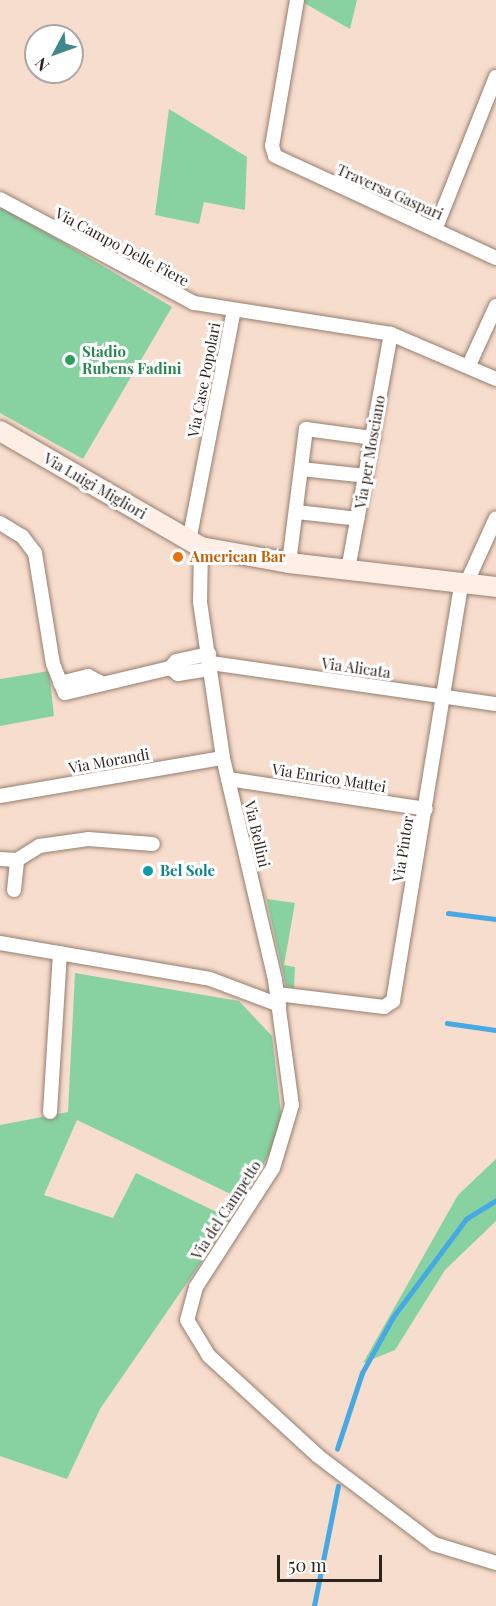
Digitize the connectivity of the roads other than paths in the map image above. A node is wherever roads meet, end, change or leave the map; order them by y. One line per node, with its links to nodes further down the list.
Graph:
1 (297, 0): 4 (street, Traversa Gaspari)
2 (496, 77): 4 (street)
3 (0, 199): 7 (street, Via Campo Delle Fiere)
4 (435, 230): 5 (street, Traversa Gaspari)
5 (496, 258)
6 (496, 306): 9 (street)
7 (234, 310): 8 (street, Via Case Popolari); 19 (street, Via Case Popolari)
8 (391, 334): 9 (street, Via Case Popolari); 12 (street, Via per Mosciano)
9 (469, 365): 10 (street, Via Case Popolari)
10 (496, 379)
11 (0, 431): 19 (main road, Via Luigi Migliori)
12 (373, 438): 13 (street); 14 (street, Via per Mosciano)
13 (302, 469): 14 (street); 15 (street)
14 (366, 476): 17 (street, Via per Mosciano)
15 (297, 512): 17 (street); 20 (street)
16 (496, 518): 22 (street, Via Pintor)
17 (358, 519): 21 (street, Via per Mosciano)
18 (0, 523): 24 (street, Via Alicata)
19 (195, 544): 20 (main road); 24 (street, Via Bellini)
20 (289, 563): 21 (main road)
21 (348, 570): 22 (main road)
22 (464, 584): 23 (main road); 25 (street, Via Pintor)
23 (496, 586)
24 (210, 662): 25 (street, Via Alicata); 27 (street, Via Bellini)
25 (443, 697): 26 (street, Via Alicata); 30 (street, Via Pintor)
26 (496, 704)
27 (224, 758): 28 (street, Via Bellini); 29 (street, Via Morandi)
28 (228, 778): 30 (street, Via Enrico Mattei); 37 (street, Via Bellini)
29 (0, 796)
30 (426, 809): 37 (street, Via Pintor)
31 (153, 844): 33 (street)
32 (0, 859): 33 (street)
33 (17, 860): 34 (street)
34 (14, 890)
35 (0, 943): 36 (street)
36 (60, 953): 37 (street); 38 (street)
37 (278, 999): 39 (street, Via del Campetto)
38 (50, 1112)
39 (496, 1563)

